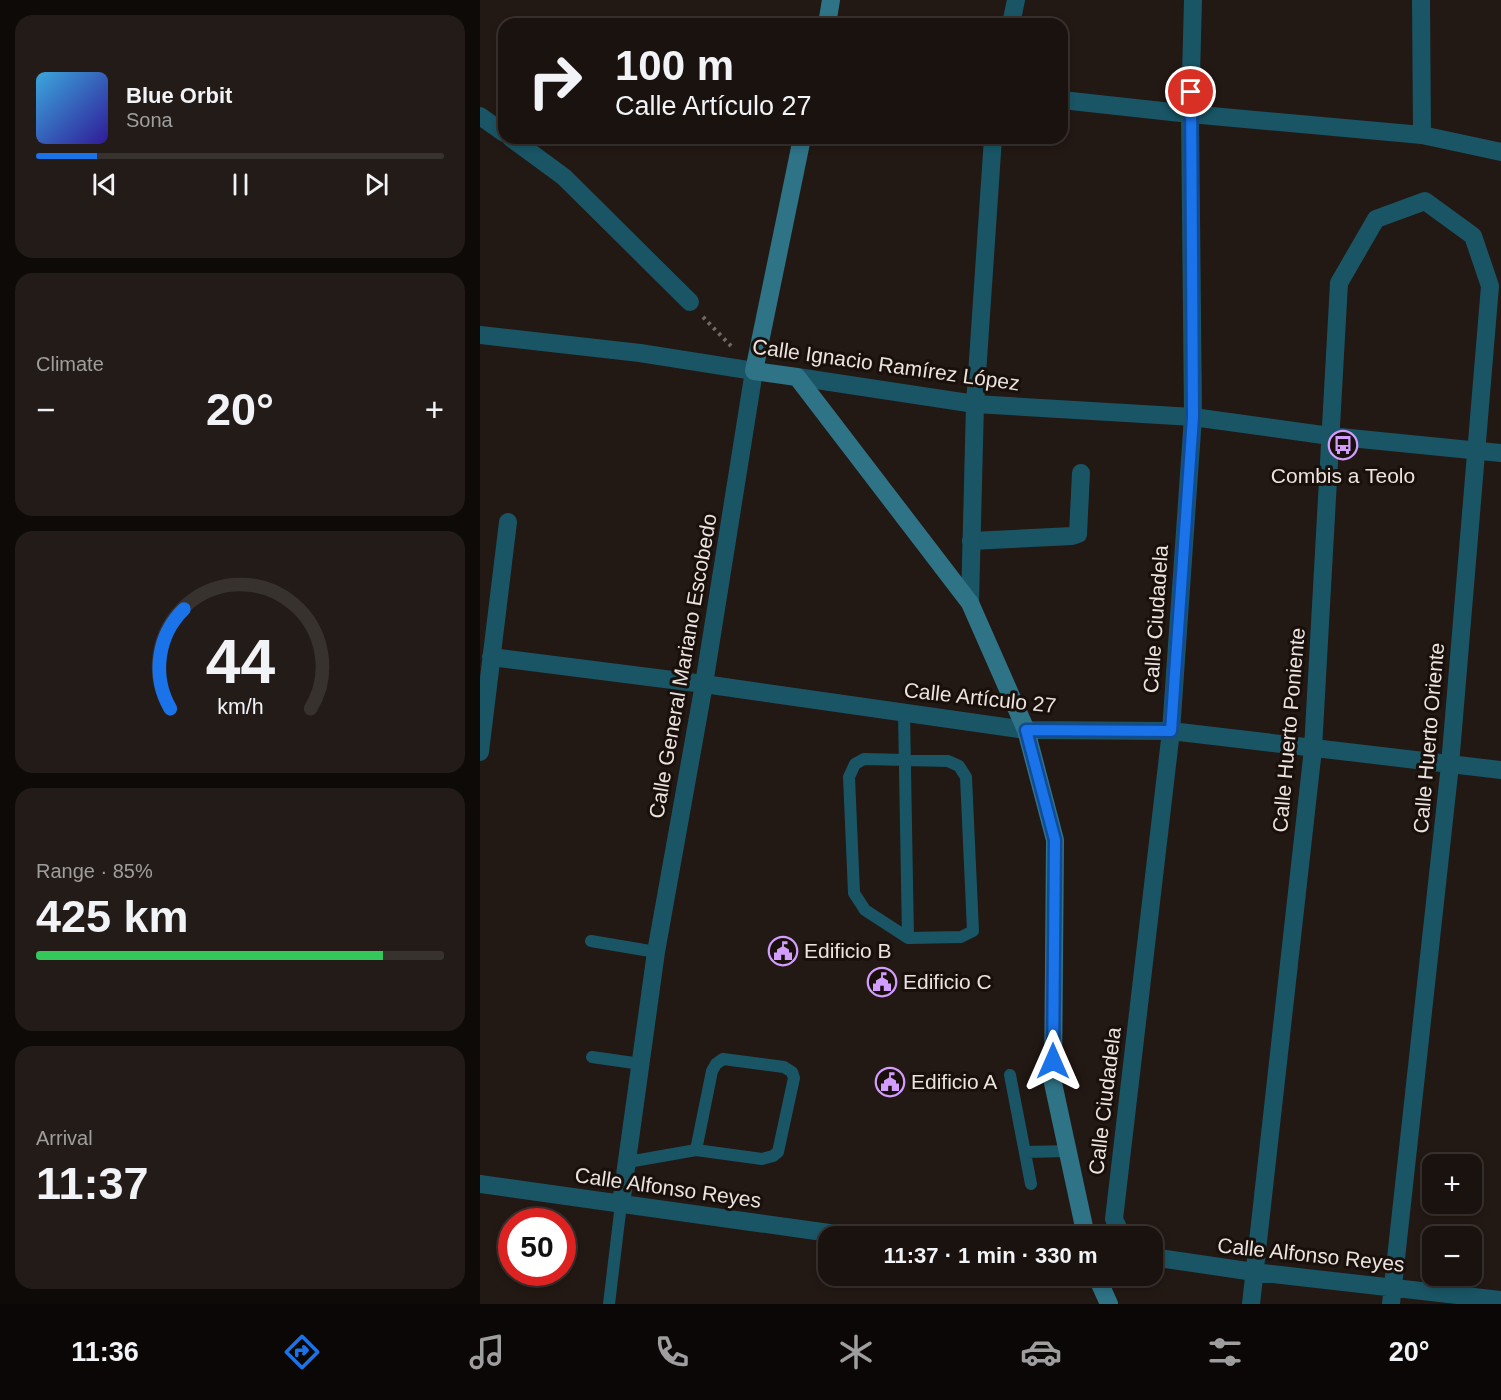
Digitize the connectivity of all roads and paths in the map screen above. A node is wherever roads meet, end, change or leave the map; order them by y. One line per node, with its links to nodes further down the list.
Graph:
1 (831, 0): 5 (main road)
2 (1016, 0): 6 (street)
3 (1193, 0): 8 (street, Calle Ciudadela)
4 (1421, 0): 11 (street)
5 (828, 18)
6 (1012, 18)
7 (1068, 101): 8 (street)
8 (1190, 114): 11 (street); 22 (street, Calle Ciudadela)
9 (480, 116): 10 (street)
10 (498, 129)
11 (1422, 135): 15 (street)
12 (519, 144): 17 (street)
13 (801, 144): 19 (main road, Calle General Mariano Escobedo)
14 (993, 144): 21 (street)
15 (1501, 152)
16 (1425, 201): 23 (street, Calle Huerto Poniente); 24 (street, Calle Huerto Oriente)
17 (690, 302): 19 (path)
18 (480, 335): 19 (street, Calle Ignacio Ramírez López)
19 (754, 371): 20 (main road, Calle Ignacio Ramírez López); 31 (street, Calle General Mariano Escobedo)
20 (797, 377): 21 (street, Calle Ignacio Ramírez López); 29 (main road)
21 (975, 404): 22 (street, Calle Ignacio Ramírez López); 28 (street)
22 (1193, 417): 23 (street, Calle Ignacio Ramírez López); 34 (street, Calle Ciudadela)
23 (1330, 436): 24 (street, Calle Ignacio Ramírez López); 35 (street, Calle Huerto Poniente)
24 (1476, 450): 25 (street, Calle Ignacio Ramírez López); 38 (street, Calle Huerto Oriente)
25 (1501, 453)
26 (1081, 473): 28 (street)
27 (508, 522): 30 (street)
28 (971, 541): 29 (street)
29 (970, 603): 33 (main road)
30 (491, 657): 31 (street, Calle Artículo 27); 36 (street)
31 (704, 684): 32 (street, Calle Artículo 27); 42 (street, Calle General Mariano Escobedo)
32 (904, 712): 33 (street, Calle Artículo 27); 37 (lane)
33 (1026, 730): 34 (street, Calle Artículo 27); 47 (main road)
34 (1171, 731): 35 (street, Calle Artículo 27); 54 (street, Calle Ciudadela)
35 (1313, 749): 38 (street, Calle Artículo 27); 57 (street, Calle Huerto Poniente)
36 (480, 752)
37 (904, 760): 40 (lane); 40 (lane); 40 (lane)
38 (1450, 765): 39 (street, Calle Artículo 27); 59 (street, Calle Huerto Oriente)
39 (1501, 770)
40 (908, 938)
41 (591, 941): 42 (lane)
42 (656, 952): 44 (street, Calle General Mariano Escobedo)
43 (592, 1057): 44 (lane)
44 (641, 1064): 49 (street, Calle General Mariano Escobedo)
45 (1010, 1075): 48 (lane)
46 (696, 1150): 46 (lane); 49 (lane)
47 (1068, 1151): 48 (lane); 53 (main road)
48 (1025, 1152): 51 (lane)
49 (628, 1162): 52 (street, Calle General Mariano Escobedo)
50 (480, 1184): 52 (street, Calle Alfonso Reyes)
51 (1031, 1184)
52 (621, 1204): 55 (street, Calle Alfonso Reyes); 62 (lane)
53 (1084, 1226)
54 (1117, 1226)
55 (818, 1231)
56 (1163, 1259): 57 (street, Calle Alfonso Reyes)
57 (1254, 1272): 59 (street, Calle Alfonso Reyes); 63 (street, Calle Huerto Poniente)
58 (1101, 1286): 61 (main road)
59 (1392, 1295): 60 (street, Calle Alfonso Reyes)
60 (1501, 1300)
61 (1108, 1303)
62 (609, 1304)
63 (1251, 1304)

